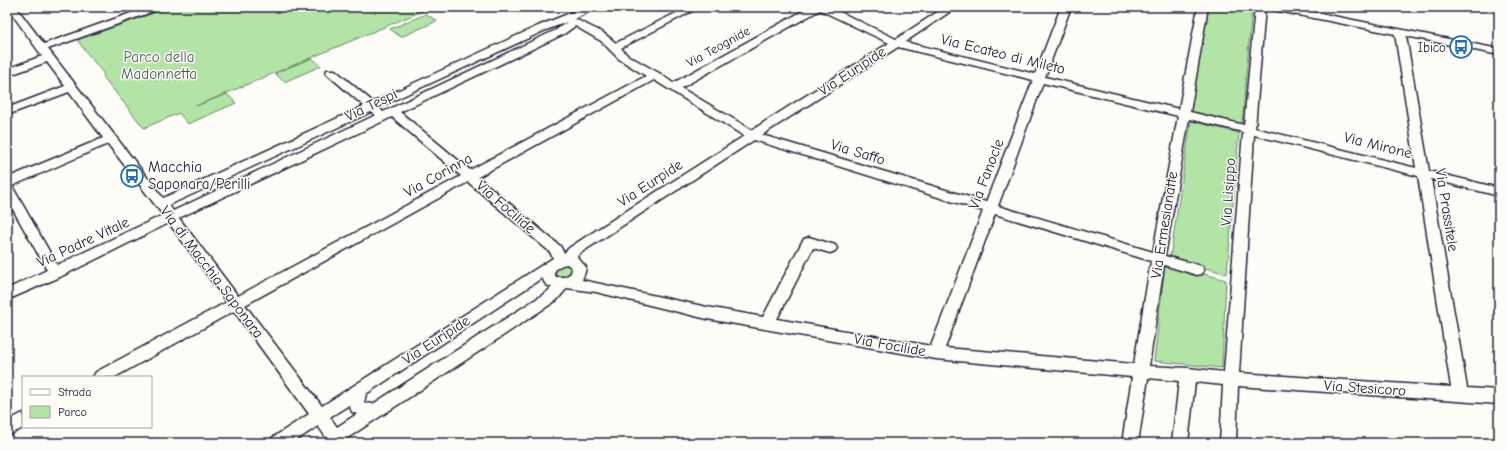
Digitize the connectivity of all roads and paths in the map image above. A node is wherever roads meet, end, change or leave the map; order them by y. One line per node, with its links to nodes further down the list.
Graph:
1 (11, 7): 16 (street, Via di Macchia Saponara)
2 (157, 7): 16 (street)
3 (593, 7): 12 (street, Via Tespi)
4 (695, 7): 15 (street)
5 (817, 7): 24 (street, Via Teognide)
6 (822, 7): 14 (street, Via Ecateo di Mileto)
7 (952, 7): 14 (street, Via Euripide)
8 (1066, 7): 22 (street, Via Fanocle)
9 (1203, 7): 29 (street, Via Ermesianatte)
10 (1260, 7): 30 (street, Via Lisippo)
11 (1273, 7): 13 (street)
12 (571, 21): 15 (street, Via Saffo); 25 (street, Via Tespi); 27 (street, Via Tespi)
13 (1400, 32): 17 (street); 33 (street, Via Prassitele)
14 (896, 43): 22 (street, Via Ecateo di Mileto); 31 (street, Via Euripide)
15 (616, 46): 21 (street, Via Saffo)
16 (42, 48): 18 (street, Via di Macchia Saponara)
17 (1499, 52)
18 (49, 57): 20 (street); 23 (street, Via di Macchia Saponara)
19 (331, 72): 26 (street)
20 (7, 73)
21 (655, 75): 24 (street, Via Saffo); 34 (street, Via Corinna)
22 (1040, 78): 29 (street, Via Ecateo di Mileto); 41 (street, Via Fanocle)
23 (72, 87): 28 (street); 32 (street, Via di Macchia Saponara)
24 (674, 87): 31 (street, Via Saffo)
25 (393, 97): 26 (street, Via Tespi); 27 (street)
26 (372, 107): 27 (street); 37 (street, Via Tespi)
27 (392, 111): 34 (street, Via Focilide); 39 (street, Via Tespi)
28 (7, 112)
29 (1183, 114): 30 (street, Via Ecateo di Mileto); 44 (street, Via Ermesianatte)
30 (1249, 130): 33 (street, Via Mirone); 58 (street, Via Lisippo)
31 (753, 136): 41 (street, Via Saffo); 45 (street, Via Eurpide)
32 (110, 139): 35 (street); 40 (street, Via di Macchia Saponara)
33 (1424, 173): 38 (street, Via Mirone); 60 (street, Via Prassitele)
34 (470, 176): 45 (street, Via Focilide); 52 (street, Via Corinna)
35 (7, 183)
36 (7, 188): 48 (street)
37 (194, 189): 39 (street); 40 (street, Via Tespi)
38 (1499, 192)
39 (205, 201): 42 (street, Via Tespi)
40 (161, 204): 42 (street, Via di Macchia Saponara)
41 (990, 209): 44 (street, Via Saffo); 54 (street, Via Fanocle)
42 (172, 218): 48 (street, Via Padre Vitale); 52 (street, Via di Macchia Saponara)
43 (830, 248): 53 (street)
44 (1158, 258): 46 (street, Via Saffo); 55 (street, Via Ermesianatte)
45 (560, 261): 47 (street); 49 (street); 59 (street, Via Euripide)
46 (1197, 270)
47 (579, 271): 49 (street); 50 (street)
48 (55, 273): 51 (street, Via Padre Vitale)
49 (565, 283): 50 (street, Via Focilide); 62 (street, Via Euripide)
50 (596, 288): 53 (street, Via Focilide)
51 (7, 295)
52 (236, 304): 57 (street, Via Corinna); 63 (street, Via di Macchia Saponara)
53 (767, 324): 54 (street, Via Focilide)
54 (936, 353): 55 (street, Via Focilide)
55 (1141, 371): 56 (street, Via Focilide); 68 (street, Via Ermesianatte)
56 (1188, 374): 58 (street, Via Stesicoro); 69 (street)
57 (103, 376)
58 (1230, 379): 60 (street, Via Stesicoro); 70 (street)
59 (359, 390): 62 (street); 63 (street, Via Euripide)
60 (1460, 394): 61 (street, Via Stesicoro)
61 (1499, 397)
62 (374, 411): 66 (street, Via Euripide)
63 (319, 416): 66 (street, Via di Macchia Saponara); 67 (street, Via Euripide)
64 (22, 420): 65 (street)
65 (7, 428)
66 (338, 440)
67 (278, 443)
68 (1130, 443)
69 (1180, 443)
70 (1228, 443)

